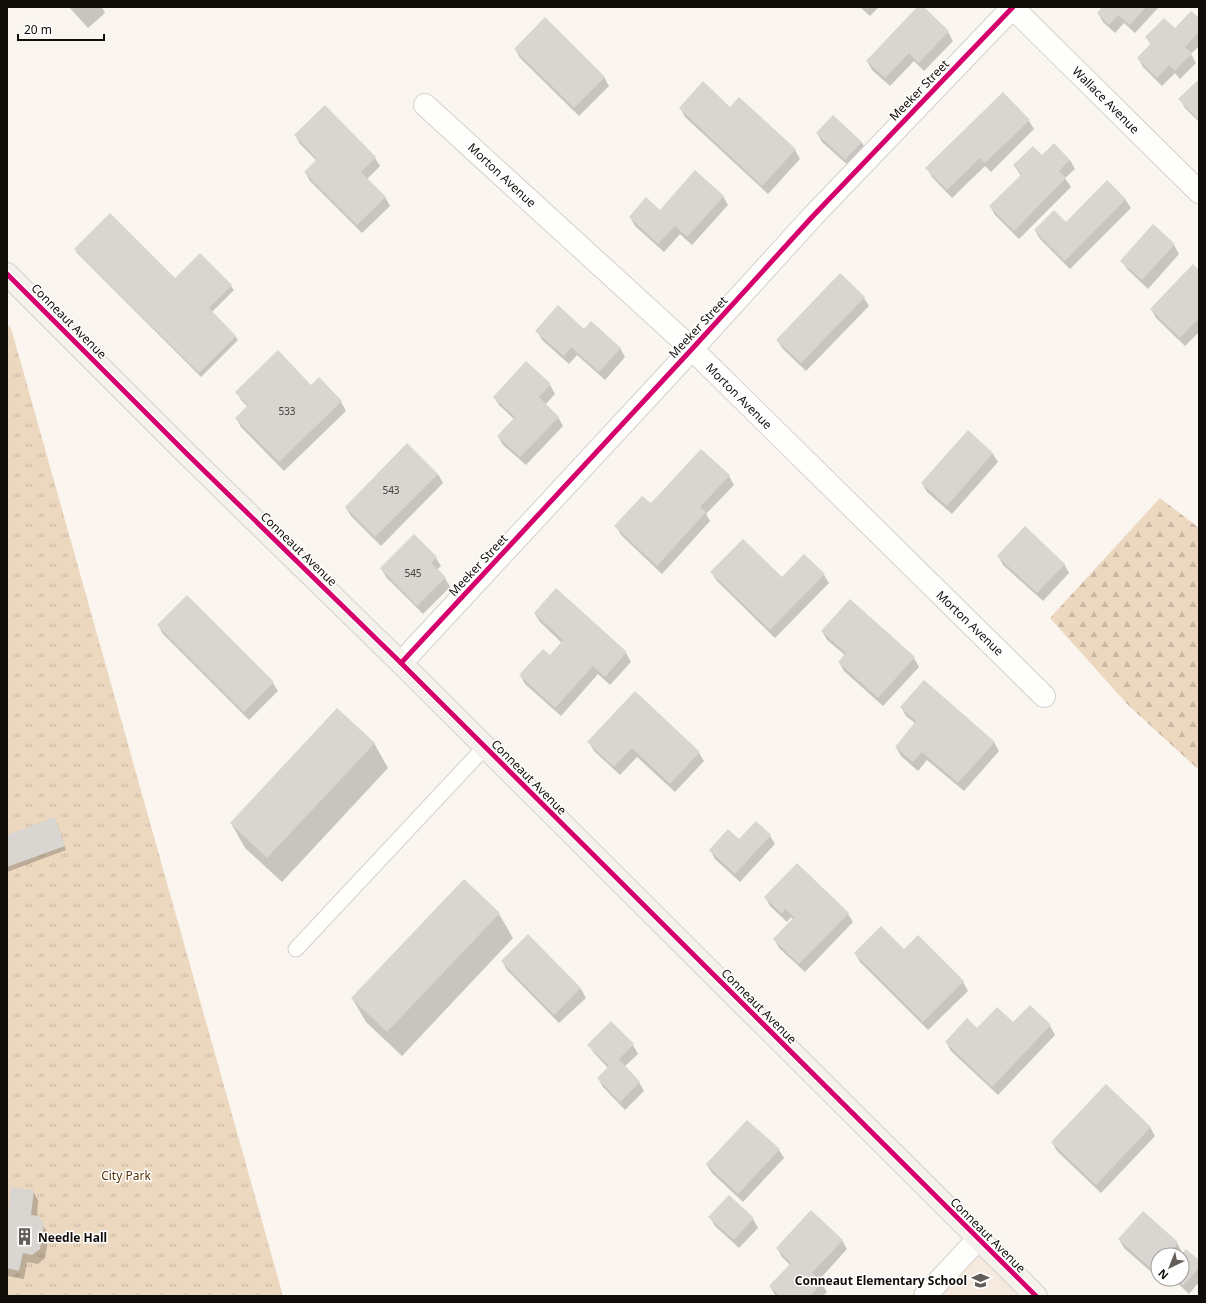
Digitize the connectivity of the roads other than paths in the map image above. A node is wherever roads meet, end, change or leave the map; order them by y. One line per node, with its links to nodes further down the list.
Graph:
1 (1012, 7): 3 (street, Wallace Avenue); 5 (street, Meeker Street)
2 (425, 105): 5 (street, Morton Avenue)
3 (1199, 192)
4 (7, 274): 6 (street, Conneaut Avenue)
5 (692, 349): 6 (street, Meeker Street); 7 (street, Morton Avenue)
6 (401, 663): 8 (street, Conneaut Avenue)
7 (1044, 696)
8 (485, 747): 9 (lane); 10 (street, Conneaut Avenue)
9 (296, 949)
10 (978, 1239): 11 (street); 12 (street, Conneaut Avenue)
11 (925, 1296)
12 (1036, 1296)

